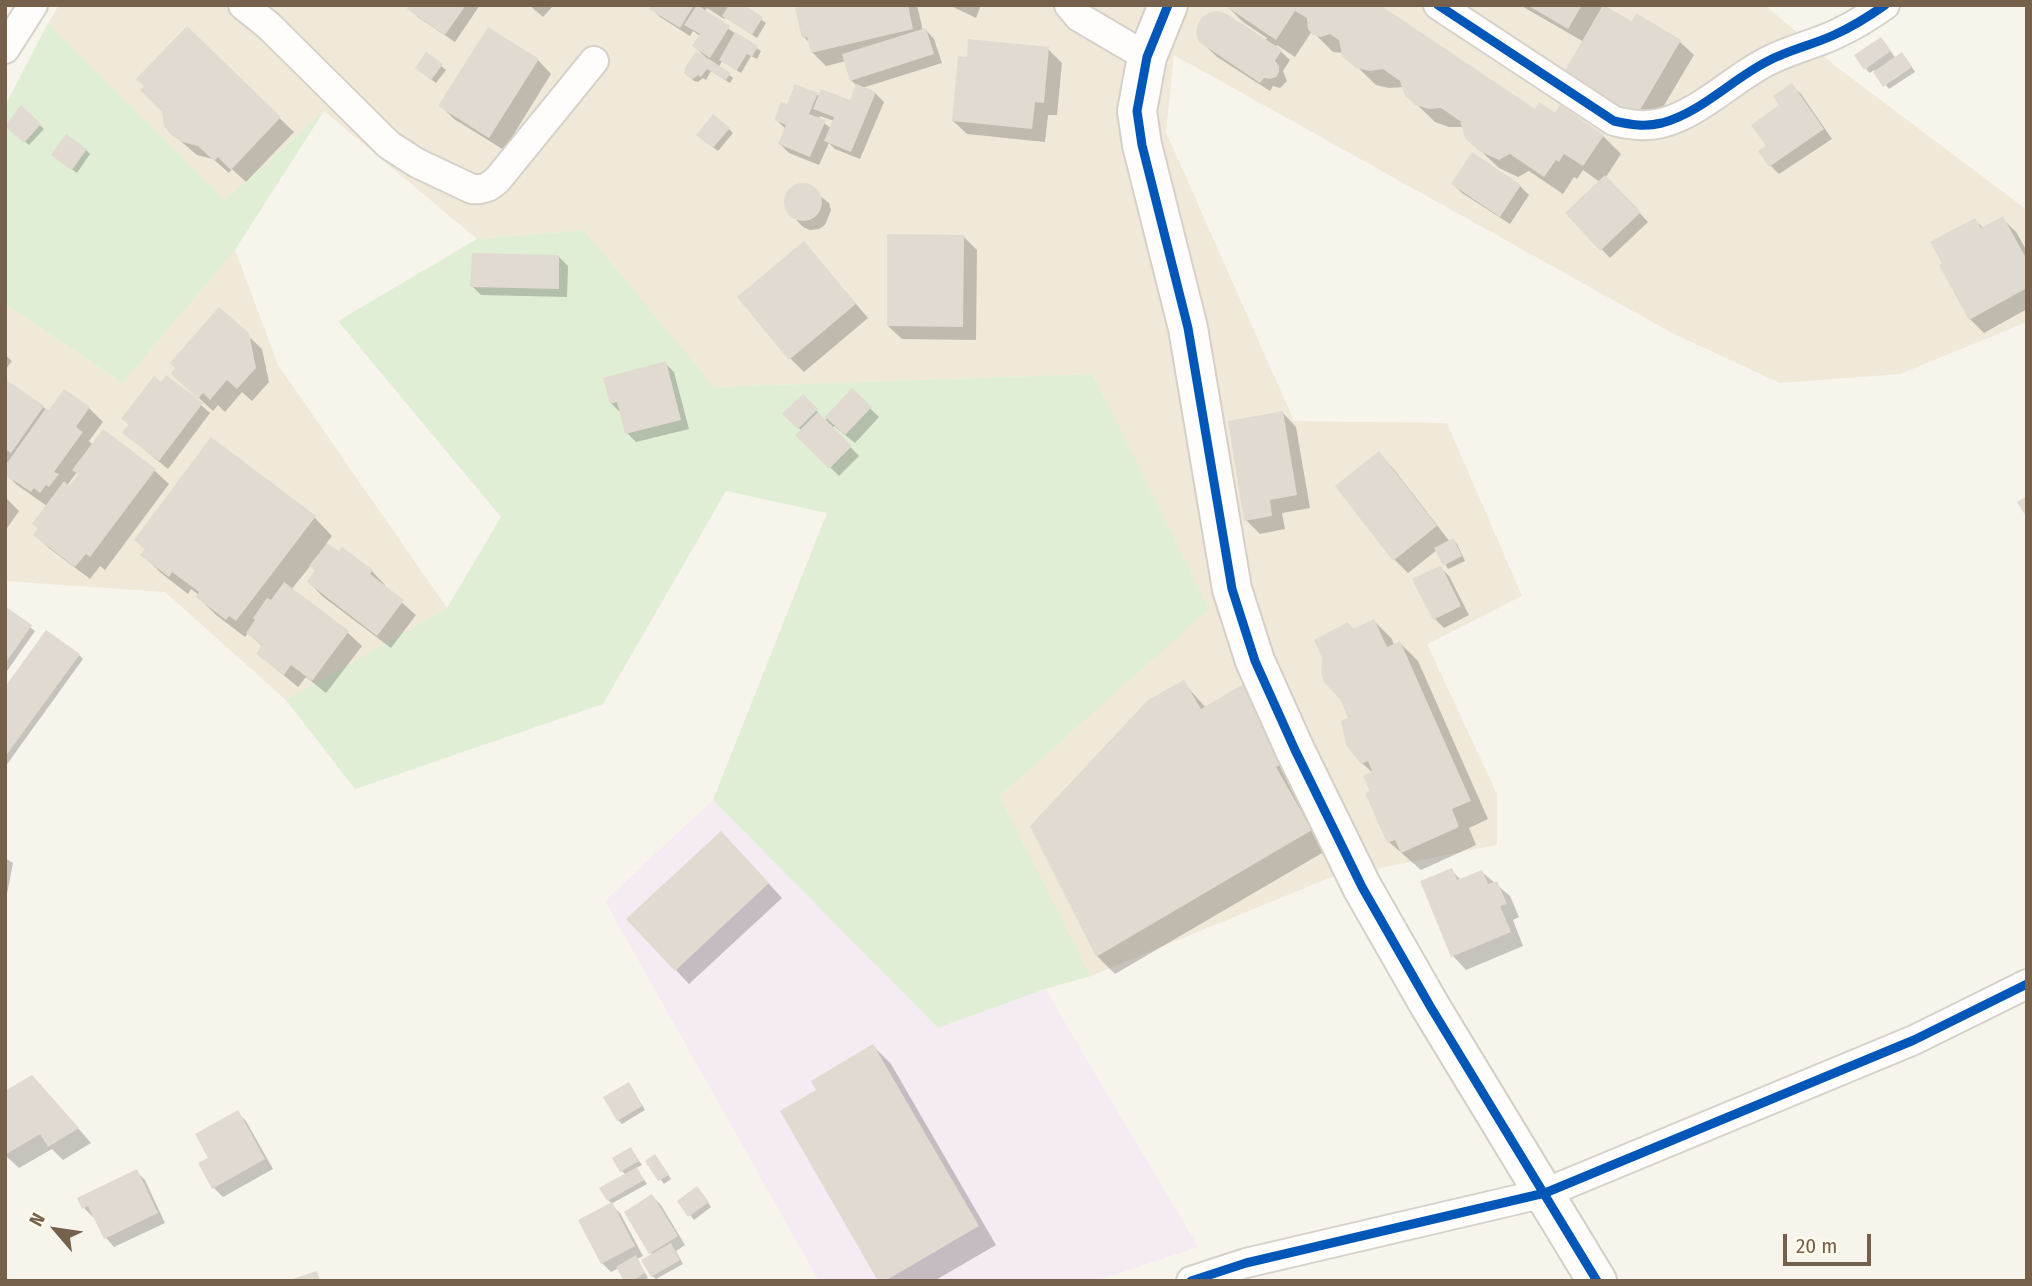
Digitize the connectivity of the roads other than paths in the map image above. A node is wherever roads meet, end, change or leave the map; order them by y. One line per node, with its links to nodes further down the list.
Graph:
1 (33, 5): 7 (street)
2 (243, 5): 9 (street)
3 (1069, 5): 8 (street)
4 (1168, 5): 8 (street)
5 (1438, 5): 6 (street)
6 (1885, 5)
7 (5, 49)
8 (1147, 57): 11 (street)
9 (594, 61)
10 (2027, 984): 11 (street)
11 (1545, 1193): 12 (street); 13 (street)
12 (1191, 1281)
13 (1597, 1281)

